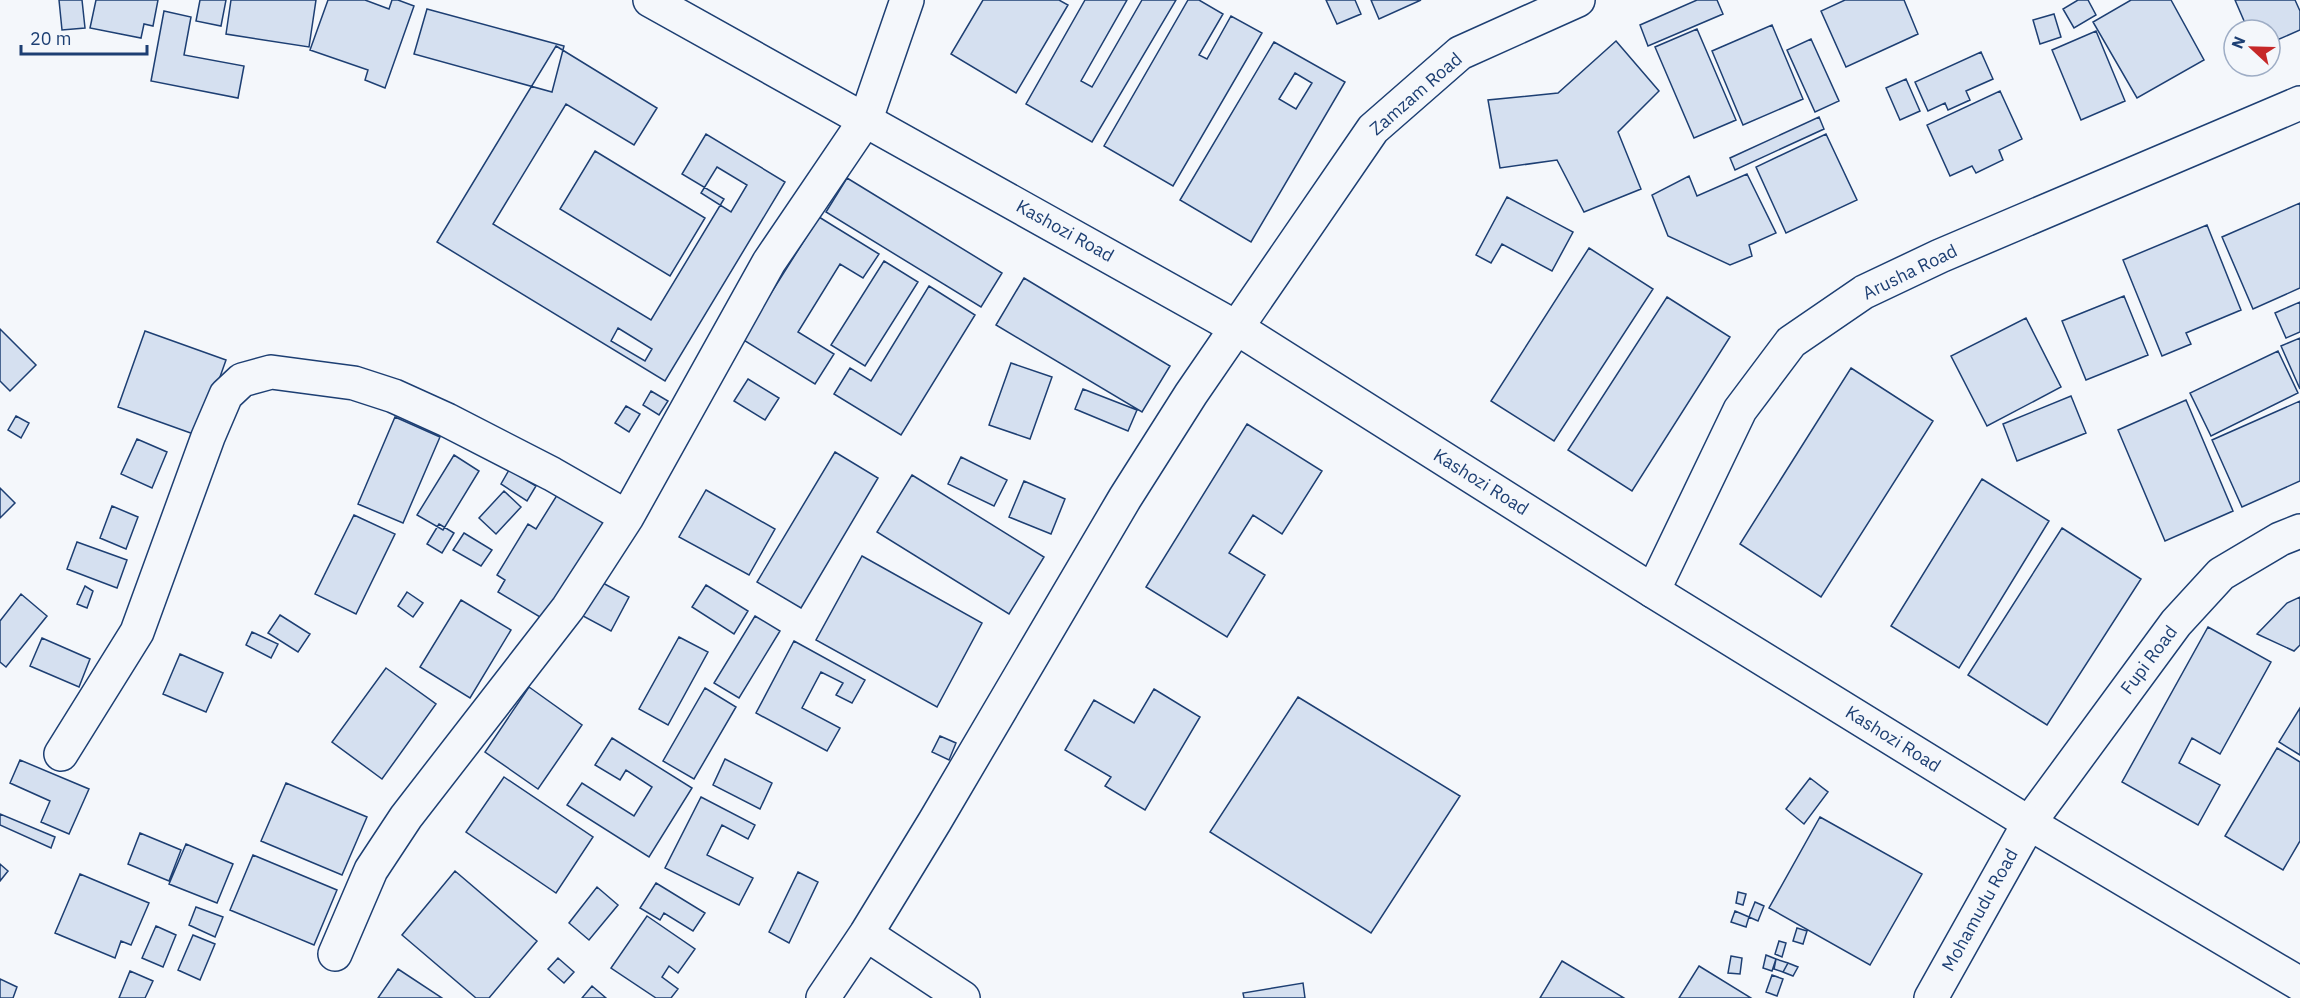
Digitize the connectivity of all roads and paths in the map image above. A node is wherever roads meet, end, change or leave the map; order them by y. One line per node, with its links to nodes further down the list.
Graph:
1 (651, 0): 5 (street, Kashozi Road)
2 (907, 0): 5 (street)
3 (1578, 0): 6 (street, Zamzam Road)
4 (2300, 103): 9 (street, Arusha Road)
5 (866, 119): 6 (street, Kashozi Road); 7 (street)
6 (1236, 328): 9 (street, Kashozi Road); 12 (street, Zamzam Road)
7 (627, 517): 10 (street); 13 (street)
8 (2300, 531): 11 (street, Fupi Road)
9 (1653, 591): 11 (street, Kashozi Road)
10 (61, 754)
11 (2029, 823): 14 (street, Kashozi Road); 17 (street, Mohamudu Road)
12 (866, 934): 15 (street, Zamzam Road); 16 (street)
13 (335, 954)
14 (2300, 984)
15 (823, 998)
16 (963, 998)
17 (1931, 998)

